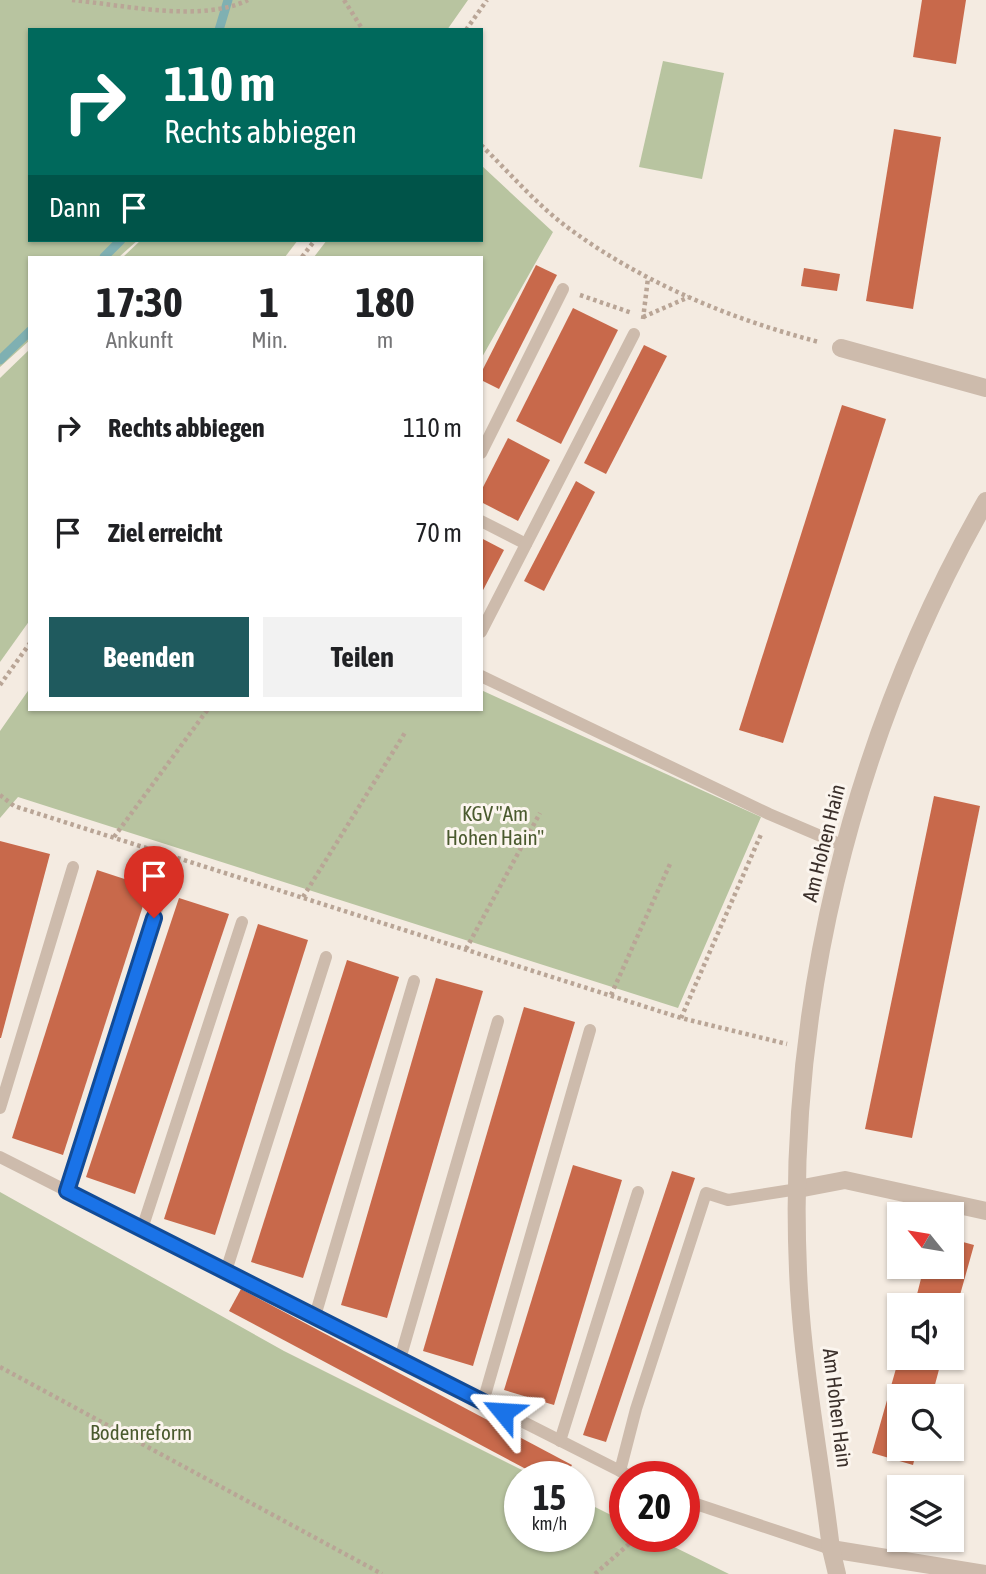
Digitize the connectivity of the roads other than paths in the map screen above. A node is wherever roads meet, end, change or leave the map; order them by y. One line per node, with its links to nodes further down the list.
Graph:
1 (563, 289): 5 (lane)
2 (634, 334): 9 (lane)
3 (841, 348): 4 (street)
4 (986, 388)
5 (483, 449)
6 (986, 501): 8 (street, Am Hohen Hain)
7 (483, 522): 9 (lane)
8 (978, 532): 12 (street, Am Hohen Hain)
9 (526, 544): 10 (lane)
10 (483, 628)
11 (483, 677): 12 (lane)
12 (844, 846): 22 (street, Am Hohen Hain)
13 (73, 867): 20 (lane)
14 (162, 893): 23 (lane)
15 (242, 922): 26 (lane)
16 (326, 957): 27 (lane)
17 (414, 981): 28 (lane)
18 (498, 1021): 29 (lane)
19 (590, 1030): 30 (lane)
20 (0, 1108)
21 (0, 1157): 23 (lane)
22 (798, 1189): 25 (street); 32 (lane); 35 (street, Am Hohen Hain)
23 (67, 1191): 26 (lane)
24 (638, 1192): 31 (lane)
25 (986, 1211)
26 (142, 1229): 27 (lane)
27 (226, 1271): 28 (lane)
28 (315, 1316): 29 (lane)
29 (400, 1359): 30 (lane)
30 (484, 1402): 31 (lane)
31 (560, 1441): 33 (lane)
32 (628, 1461)
33 (609, 1466)
34 (700, 1505): 35 (lane)
35 (831, 1549): 36 (street, Am Hohen Hain); 37 (street)
36 (838, 1574)
37 (986, 1574)

